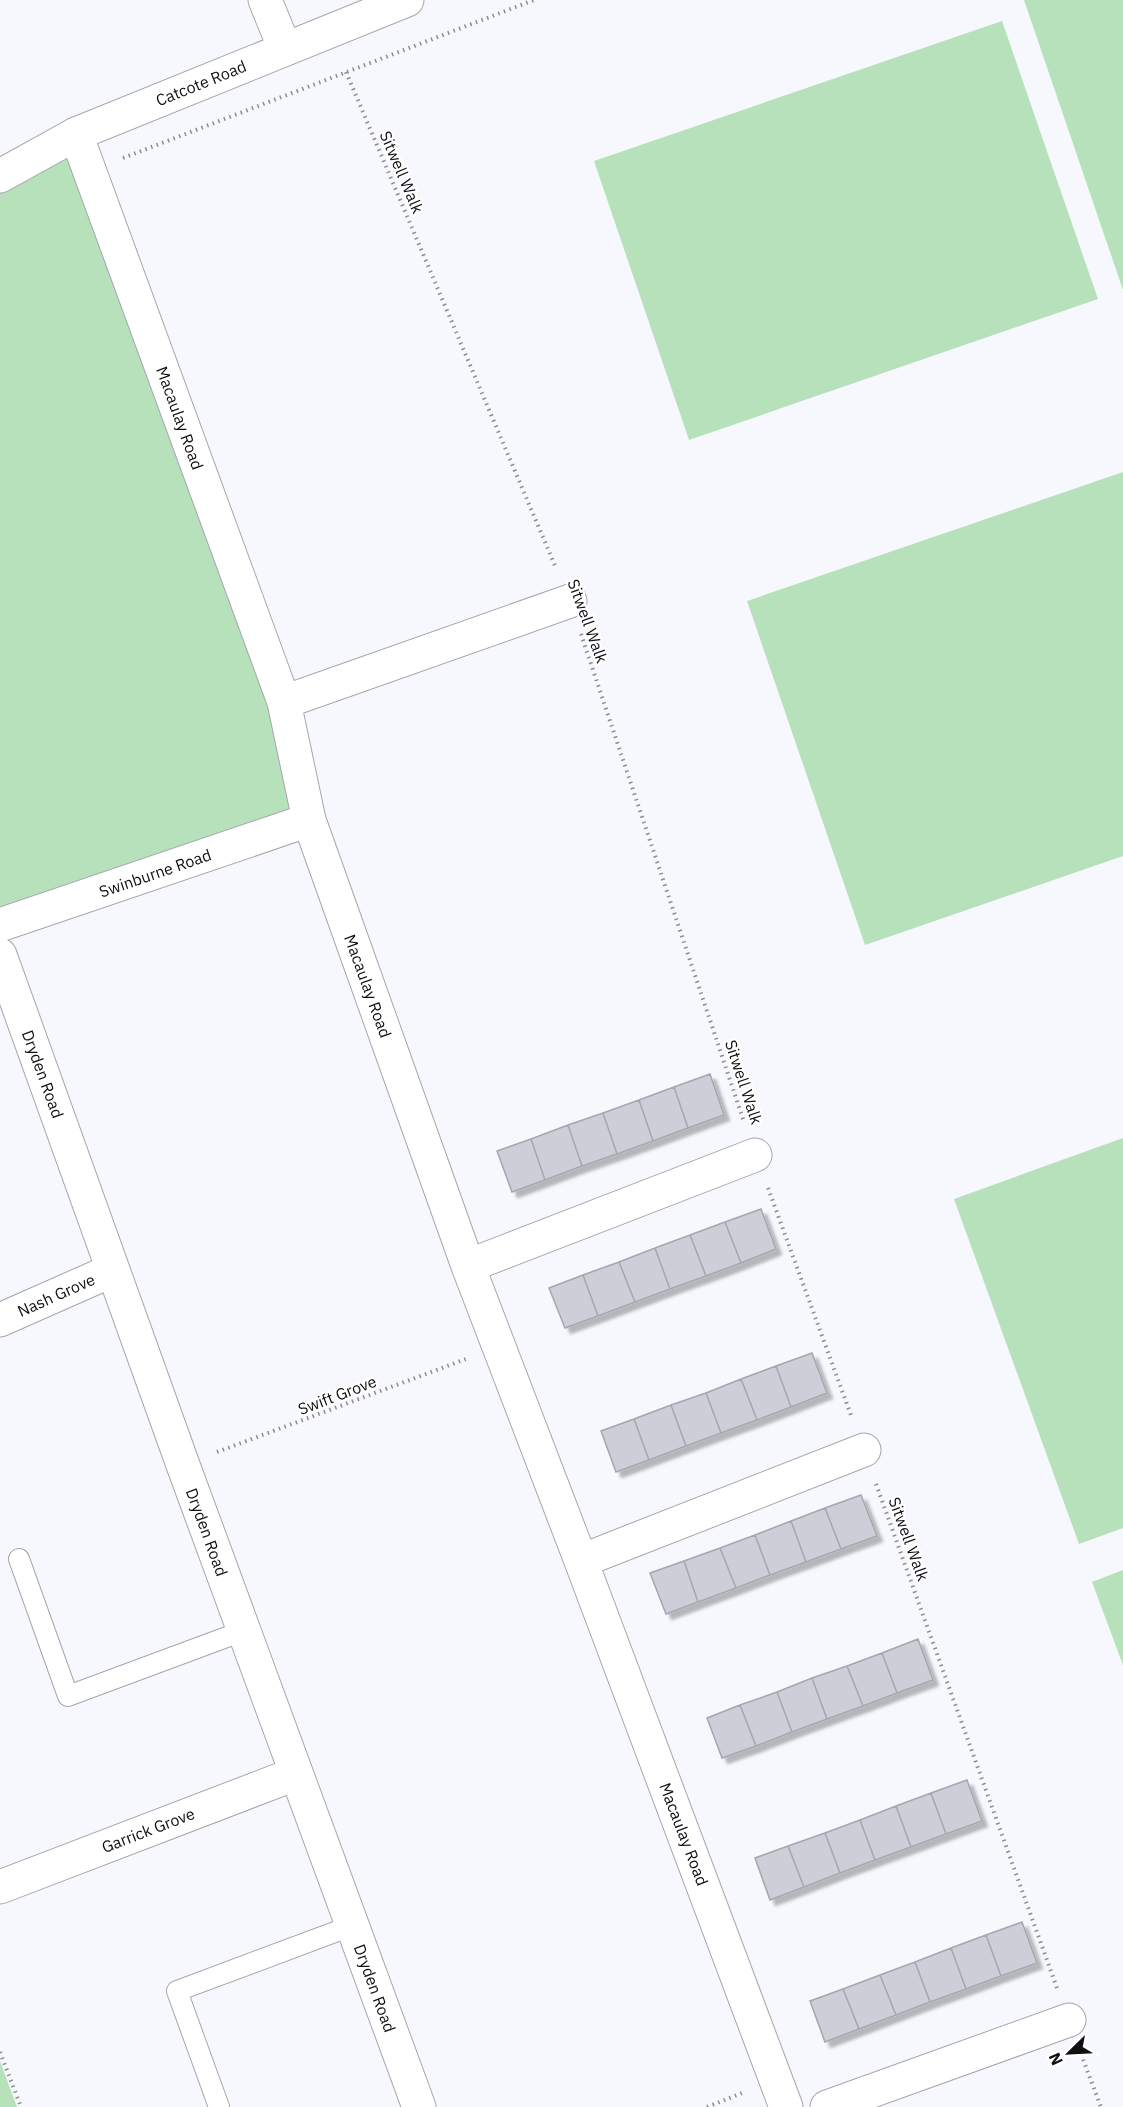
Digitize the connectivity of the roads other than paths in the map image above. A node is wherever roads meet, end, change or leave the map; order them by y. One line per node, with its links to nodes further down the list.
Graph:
1 (265, 0): 3 (street)
2 (407, 0): 3 (street, Catcote Road)
3 (285, 49): 4 (street, Catcote Road)
4 (76, 134): 5 (street, Catcote Road); 7 (street, Macaulay Road)
5 (0, 177)
6 (570, 601): 7 (street)
7 (284, 702): 8 (street, Macaulay Road)
8 (309, 820): 9 (street, Swinburne Road); 12 (street, Macaulay Road)
9 (0, 925)
10 (0, 955): 13 (street, Dryden Road)
11 (755, 1155): 12 (street)
12 (468, 1266): 17 (street, Macaulay Road)
13 (113, 1270): 14 (street, Nash Grove); 18 (street, Dryden Road)
14 (0, 1320)
15 (864, 1450): 17 (street)
16 (19, 1559): 18 (lane)
17 (581, 1561): 25 (street, Macaulay Road)
18 (243, 1630): 19 (street, Dryden Road)
19 (295, 1774): 20 (street, Garrick Grove); 21 (street, Dryden Road)
20 (0, 1887)
21 (351, 1926): 23 (lane); 24 (street, Dryden Road)
22 (1069, 2020): 26 (street)
23 (219, 2107)
24 (419, 2107)
25 (786, 2107)
26 (827, 2107)

